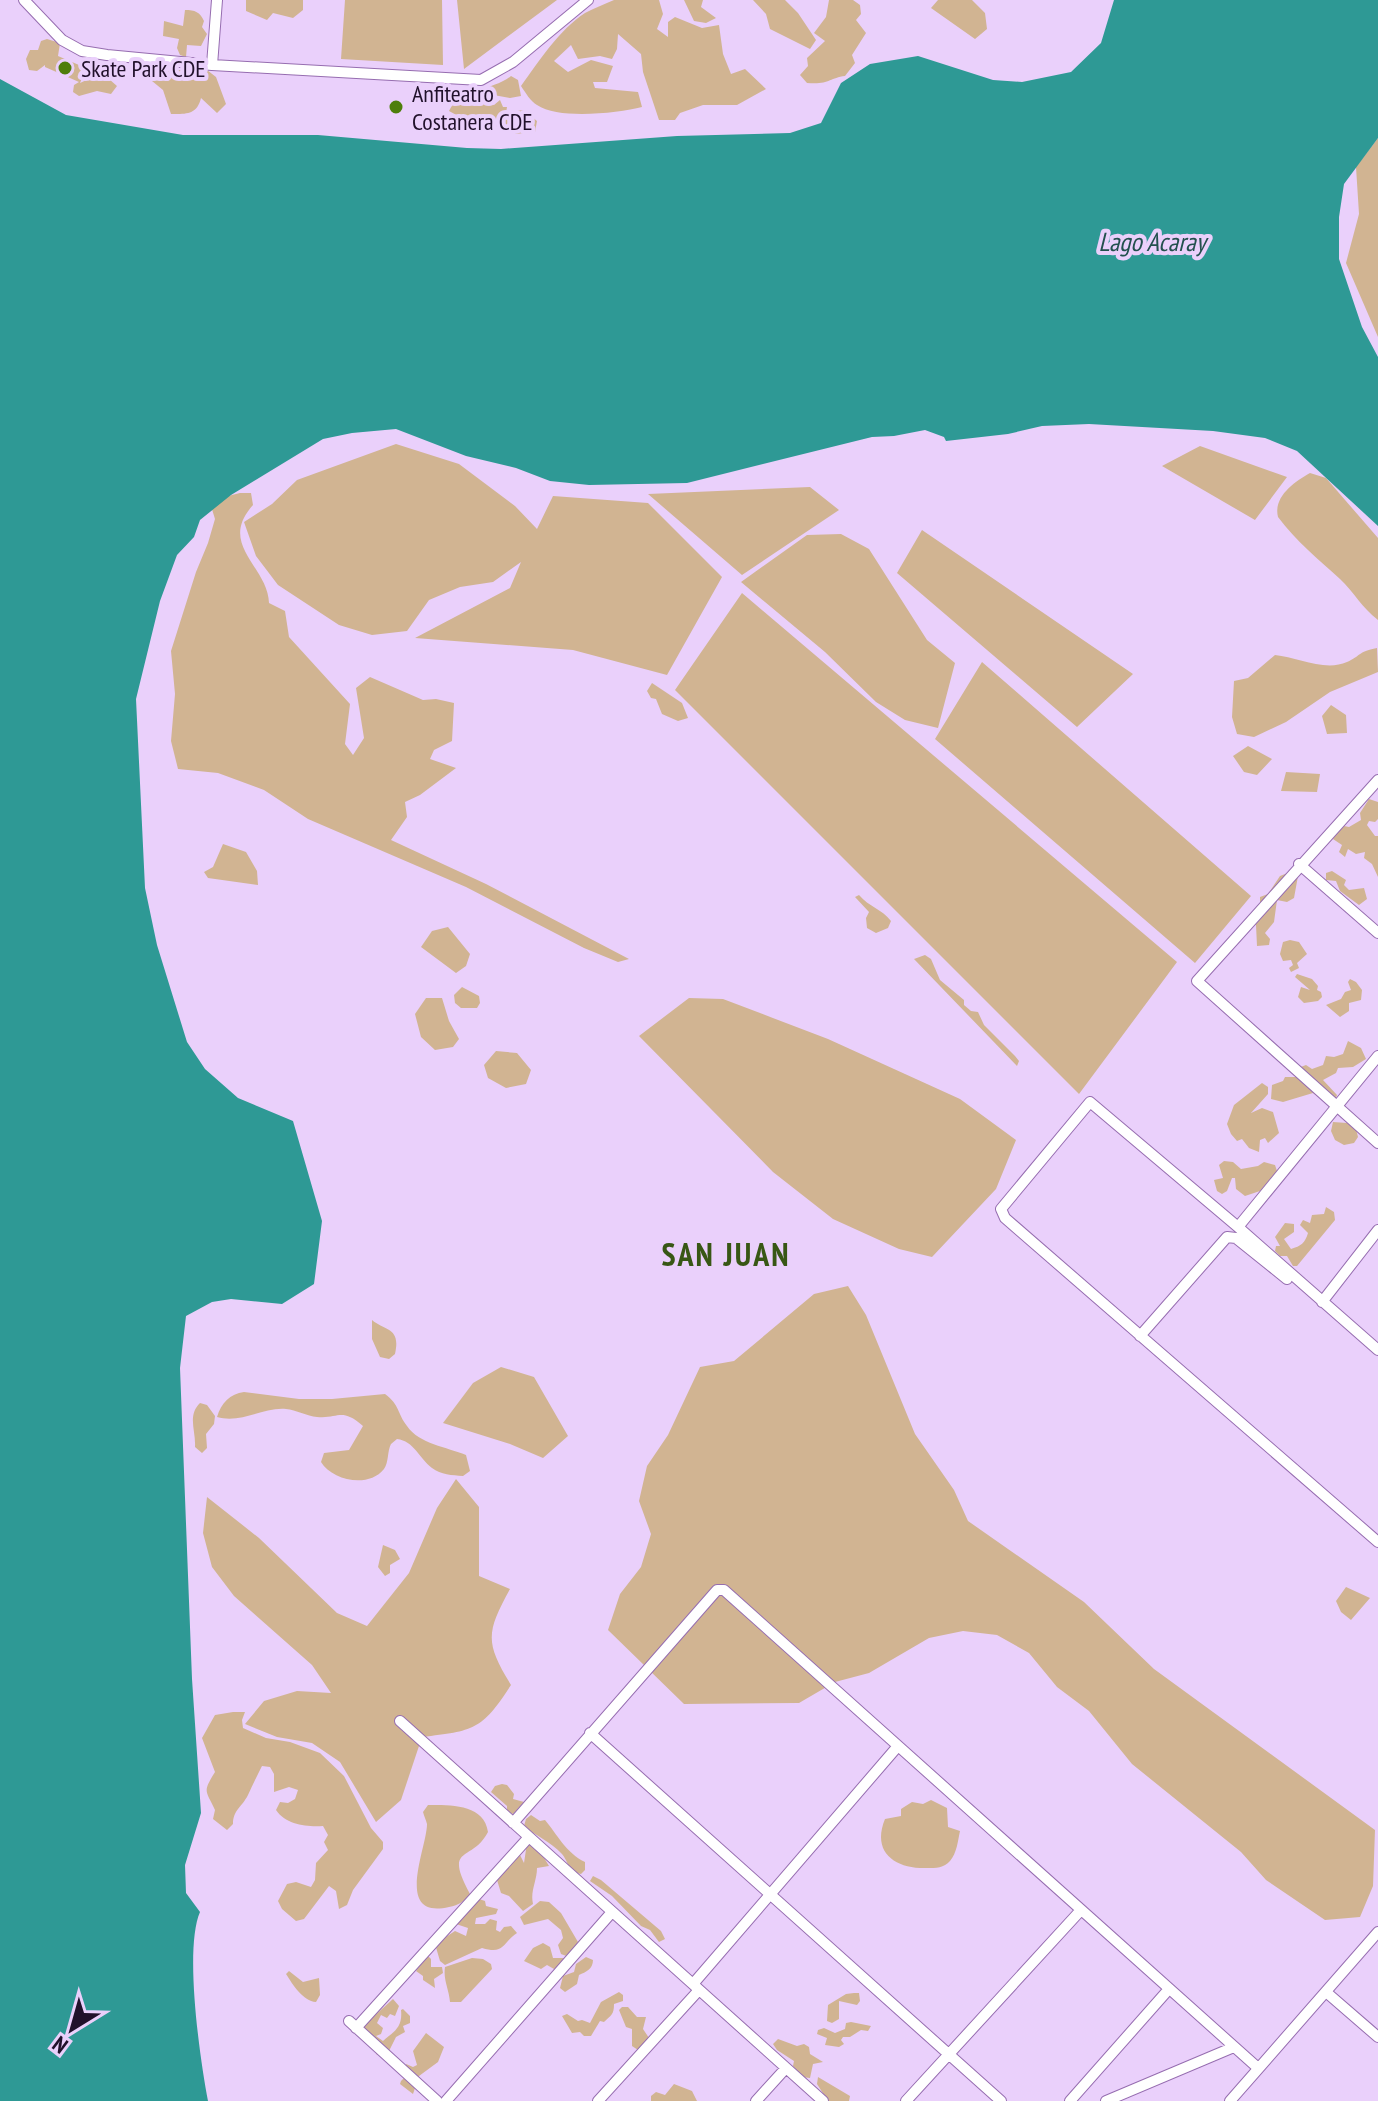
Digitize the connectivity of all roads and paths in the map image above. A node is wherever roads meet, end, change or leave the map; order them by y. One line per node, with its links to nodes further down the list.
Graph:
1 (24, 0): 4 (street)
2 (217, 0): 4 (street)
3 (588, 0): 4 (street)
4 (212, 65)
5 (1378, 780): 6 (street)
6 (1299, 864): 7 (street); 9 (street)
7 (1378, 933)
8 (1378, 1056): 9 (street)
9 (1336, 1106): 10 (street); 11 (street)
10 (1378, 1143)
11 (1238, 1227): 13 (street); 15 (street)
12 (1378, 1230): 14 (street)
13 (1302, 1284): 14 (street); 15 (street)
14 (1322, 1302): 16 (street)
15 (1140, 1336): 17 (street)
16 (1378, 1350)
17 (1378, 1542)
18 (400, 1721): 21 (street)
19 (590, 1733): 20 (street); 21 (street); 23 (street)
20 (898, 1746): 23 (street); 24 (street)
21 (513, 1823): 22 (street)
22 (529, 1837): 25 (street); 35 (street)
23 (770, 1894): 27 (street); 32 (street)
24 (1081, 1910): 28 (street); 32 (street)
25 (612, 1912): 27 (street); 36 (street)
26 (1378, 1932): 29 (street)
27 (696, 1987): 33 (street); 37 (street)
28 (1169, 1989): 31 (street); 42 (street)
29 (1326, 1992): 30 (street); 34 (street)
30 (1378, 2037)
31 (1234, 2047): 34 (street); 43 (street)
32 (949, 2054): 40 (street); 41 (street)
33 (786, 2068): 38 (street); 39 (street)
34 (1258, 2068): 44 (street)
35 (437, 2101)
36 (446, 2101)
37 (598, 2101)
38 (756, 2101)
39 (823, 2101)
40 (906, 2101)
41 (1001, 2101)
42 (1070, 2101)
43 (1106, 2101)
44 (1230, 2101)

